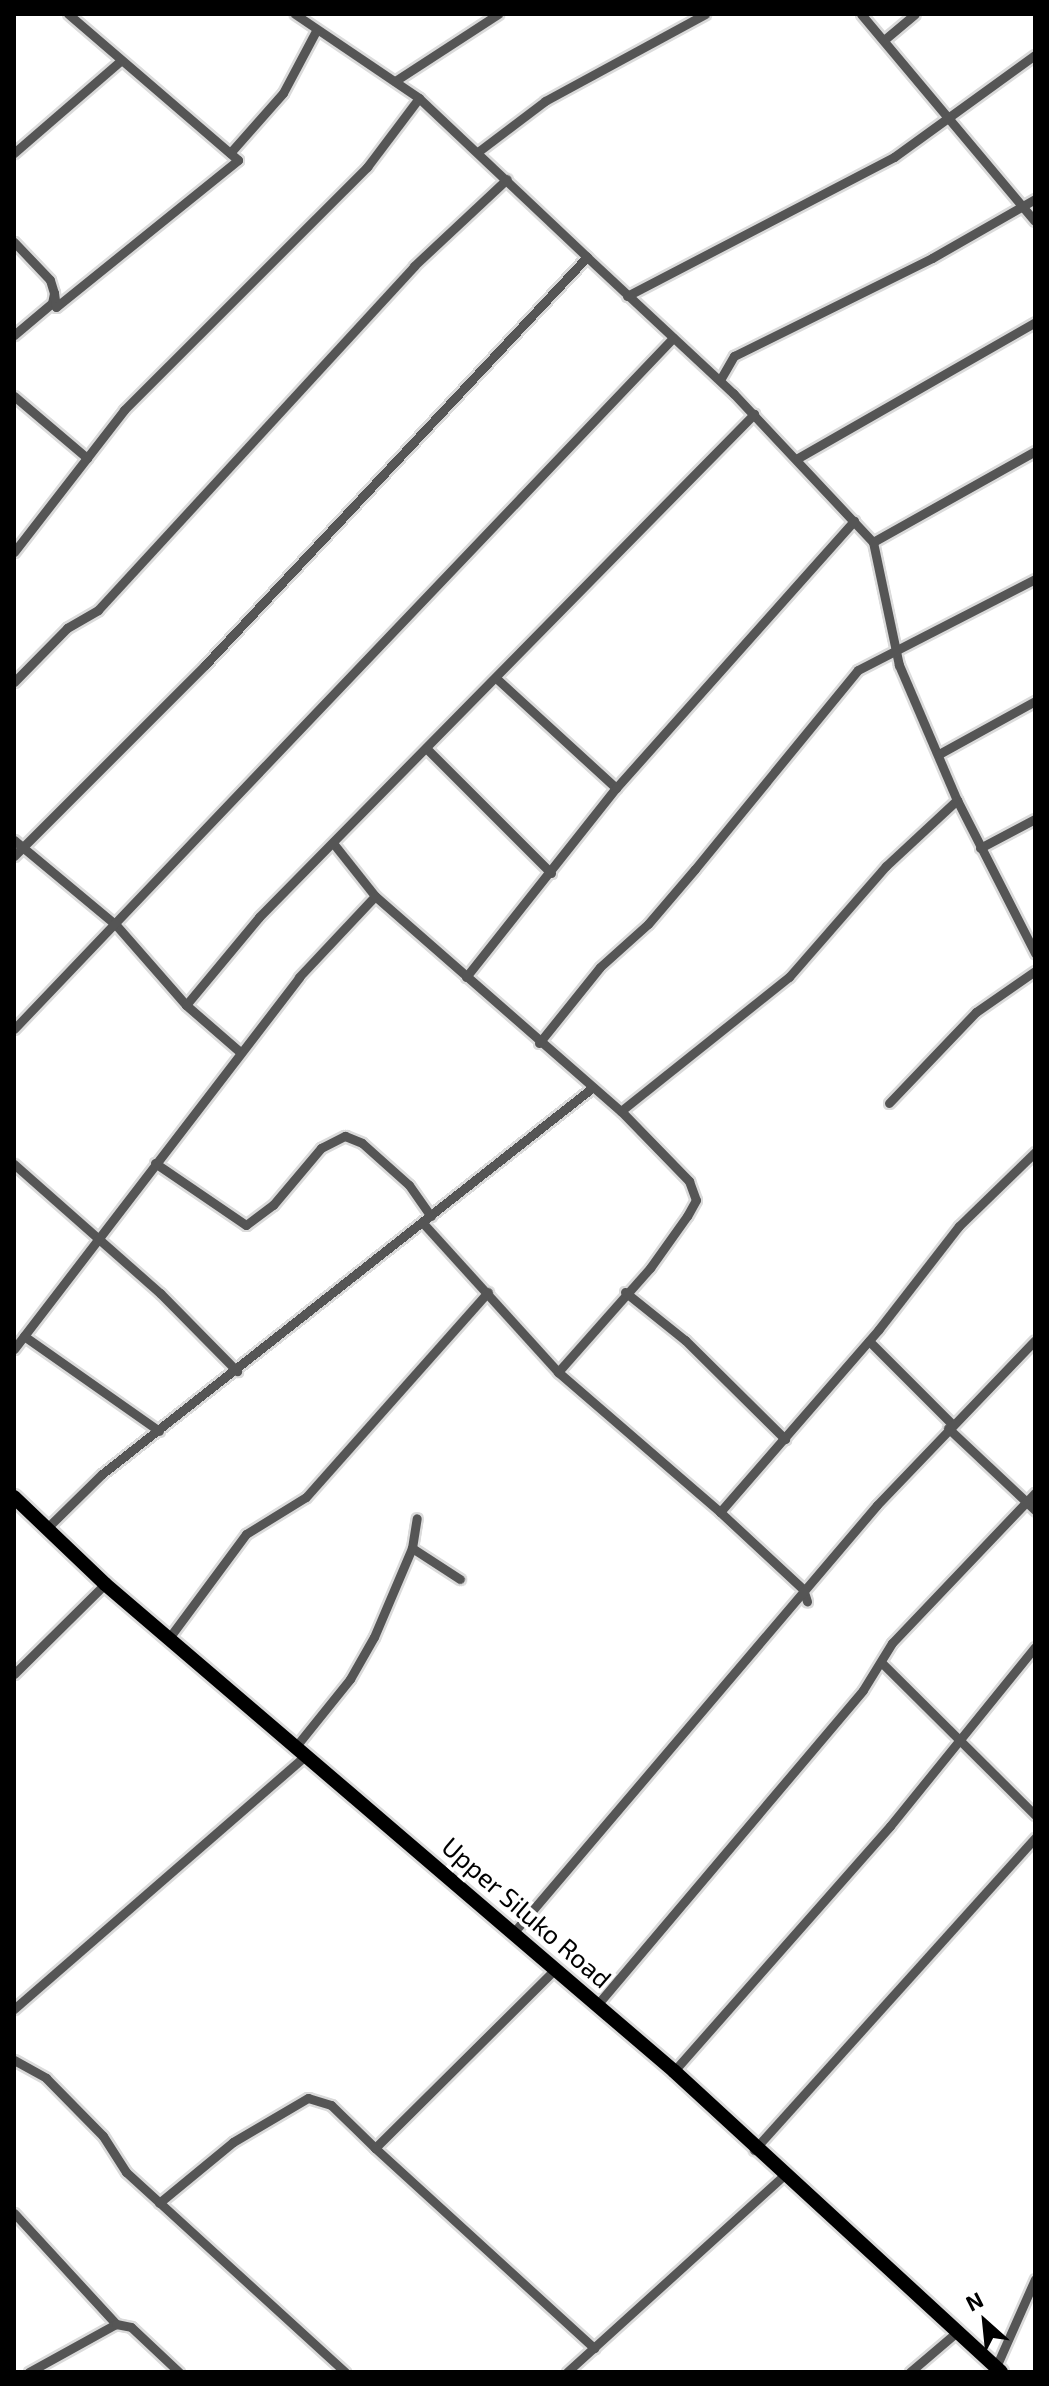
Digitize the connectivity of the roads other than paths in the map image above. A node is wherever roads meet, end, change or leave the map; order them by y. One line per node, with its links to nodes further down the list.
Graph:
1 (68, 14): 10 (street)
2 (498, 14): 11 (street)
3 (705, 14): 14 (street)
4 (861, 14): 8 (street)
5 (915, 14): 8 (street)
6 (302, 16): 7 (street)
7 (316, 31): 11 (street); 16 (street)
8 (884, 40): 13 (street)
9 (1035, 55): 13 (street)
10 (119, 62): 15 (street); 16 (street)
11 (395, 81): 12 (street)
12 (419, 98): 14 (street); 32 (street)
13 (949, 121): 19 (street); 24 (street)
14 (479, 151): 17 (street)
15 (14, 153)
16 (230, 153): 23 (street)
17 (507, 179): 22 (street); 40 (street)
18 (1035, 199): 19 (street)
19 (1025, 209): 20 (street); 28 (street)
20 (1035, 221)
21 (14, 242): 23 (street)
22 (587, 257): 24 (street); 49 (street)
23 (54, 293): 26 (street)
24 (627, 296): 27 (street)
25 (1035, 322): 33 (street)
26 (14, 335)
27 (673, 338): 28 (street); 54 (street)
28 (720, 380): 30 (street)
29 (14, 396): 32 (street)
30 (754, 414): 33 (street); 39 (street)
31 (1035, 451): 35 (street)
32 (87, 458): 36 (street)
33 (798, 458): 34 (street)
34 (854, 521): 35 (street); 44 (street)
35 (873, 542): 38 (street)
36 (16, 547)
37 (1035, 579): 38 (street)
38 (893, 649): 43 (street); 60 (street)
39 (496, 678): 42 (street); 44 (street)
40 (14, 682)
41 (1035, 701): 43 (street)
42 (428, 750): 48 (street); 52 (street)
43 (939, 754): 45 (street)
44 (616, 788): 52 (street)
45 (957, 800): 50 (street); 64 (street)
46 (1035, 819): 50 (street)
47 (14, 840): 49 (street)
48 (333, 843): 53 (street); 58 (street)
49 (23, 847): 51 (street); 54 (street)
50 (980, 848): 55 (street)
51 (14, 856)
52 (551, 873): 57 (street)
53 (375, 896): 57 (street); 61 (street)
54 (116, 925): 58 (street); 59 (street)
55 (1035, 953)
56 (1035, 971): 63 (street)
57 (466, 977): 60 (street)
58 (186, 1005): 61 (street)
59 (14, 1029)
60 (539, 1043): 62 (street)
61 (240, 1052): 66 (street)
62 (592, 1088): 64 (street); 68 (street)
63 (889, 1103)
64 (621, 1111): 71 (street)
65 (1035, 1152): 74 (street)
66 (155, 1163): 68 (street); 69 (street)
67 (14, 1164): 69 (street)
68 (427, 1219): 70 (street); 76 (street)
69 (96, 1236): 72 (street); 76 (street)
70 (488, 1292): 77 (street); 91 (street)
71 (625, 1292): 77 (street); 80 (street)
72 (24, 1336): 75 (street); 79 (street)
73 (1035, 1340): 78 (street)
74 (869, 1341): 78 (street); 80 (street)
75 (14, 1349)
76 (237, 1371): 79 (street)
77 (558, 1372): 85 (street)
78 (950, 1426): 83 (street); 89 (street)
79 (159, 1431): 87 (street)
80 (785, 1439): 85 (street)
81 (1035, 1493): 83 (street)
82 (16, 1502): 87 (main road, Upper Siluko Road)
83 (1027, 1502): 84 (street); 93 (street)
84 (1035, 1510)
85 (720, 1512): 89 (street)
86 (417, 1518): 96 (street)
87 (47, 1528): 88 (main road, Upper Siluko Road)
88 (105, 1584): 91 (main road, Upper Siluko Road); 94 (street)
89 (803, 1589): 90 (street); 99 (street)
90 (807, 1601)
91 (169, 1638): 96 (main road, Upper Siluko Road)
92 (1035, 1647): 95 (street)
93 (881, 1662): 95 (street); 101 (street)
94 (14, 1674)
95 (959, 1741): 97 (street); 104 (street)
96 (302, 1750): 99 (main road, Upper Siluko Road); 102 (street)
97 (1035, 1815)
98 (1035, 1838): 106 (street)
99 (514, 1932): 100 (main road, Upper Siluko Road)
100 (556, 1968): 101 (main road, Upper Siluko Road); 105 (street)
101 (597, 2005): 104 (main road, Upper Siluko Road)
102 (14, 2009)
103 (14, 2060): 108 (street)
104 (674, 2071): 106 (main road, Upper Siluko Road)
105 (375, 2148): 108 (street); 113 (street)
106 (754, 2150): 107 (main road, Upper Siluko Road)
107 (785, 2174): 112 (main road, Upper Siluko Road); 113 (street)
108 (159, 2203): 117 (street)
109 (14, 2213): 111 (street)
110 (1035, 2279): 114 (street)
111 (116, 2324): 115 (street); 116 (street)
112 (958, 2331): 114 (main road, Upper Siluko Road); 119 (street)
113 (594, 2348): 118 (street)
114 (998, 2370)
115 (29, 2372)
116 (179, 2372)
117 (345, 2372)
118 (567, 2372)
119 (910, 2372)

